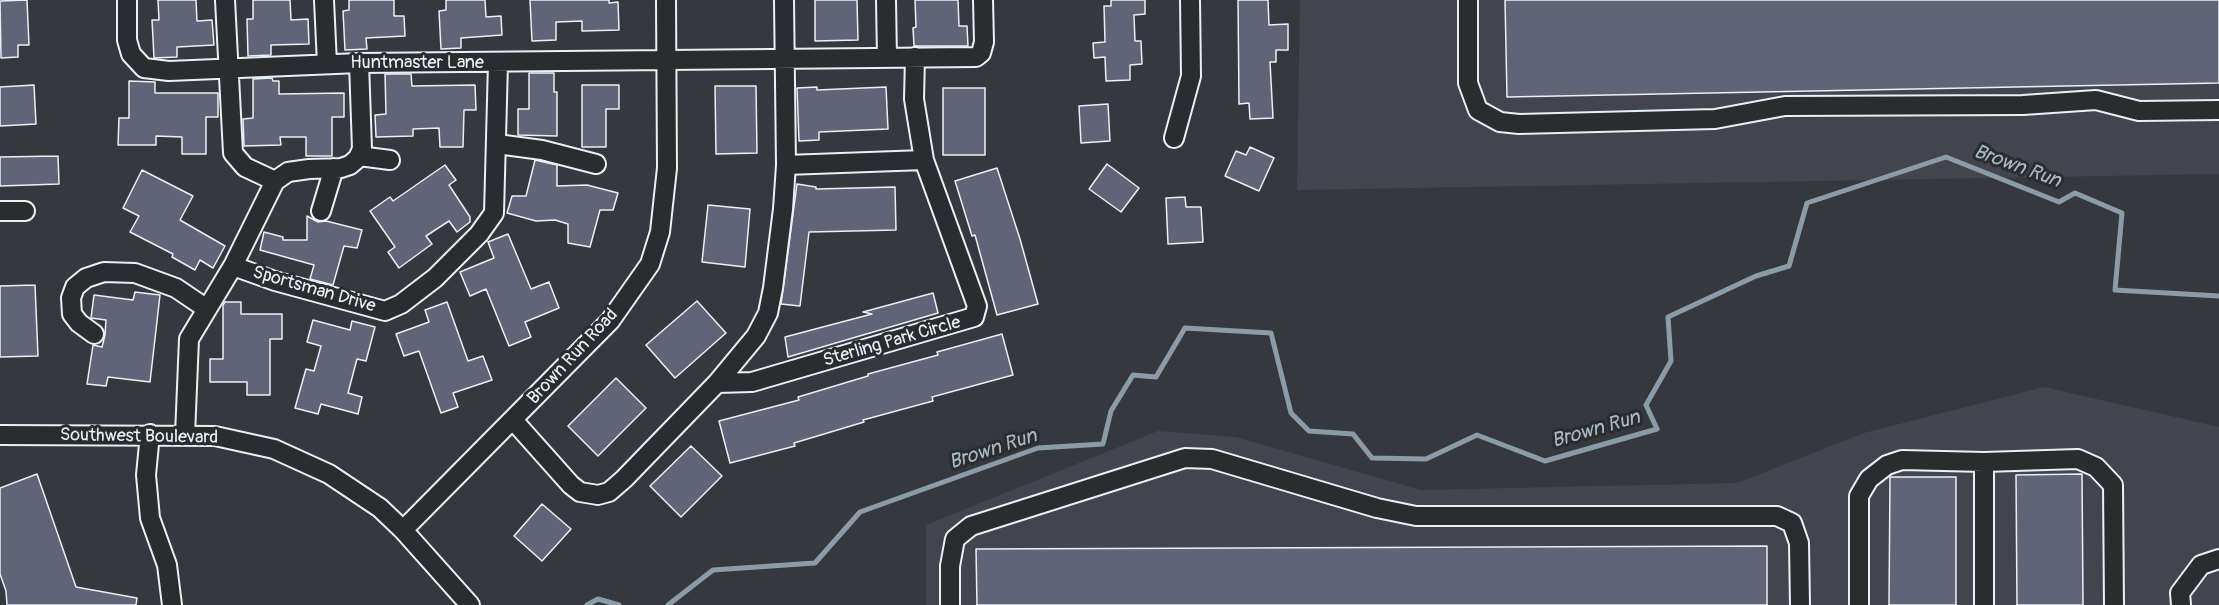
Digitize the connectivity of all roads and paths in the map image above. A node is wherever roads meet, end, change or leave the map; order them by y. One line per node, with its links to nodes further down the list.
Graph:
1 (127, 0): 17 (street, Huntmaster Lane)
2 (225, 0): 17 (street)
3 (324, 0): 16 (street)
4 (666, 0): 13 (street, Brown Run Road)
5 (784, 0): 12 (street)
6 (886, 0): 11 (street)
7 (983, 0): 10 (street)
8 (1190, 0): 19 (street)
9 (1468, 0): 18 (street)
10 (915, 57): 11 (street); 23 (street, Sterling Park Circle)
11 (887, 58): 12 (street)
12 (784, 59): 13 (street); 25 (street)
13 (666, 61): 15 (street, Huntmaster Lane); 35 (street, Brown Run Road)
14 (359, 63): 15 (street, Huntmaster Lane); 16 (street, Huntmaster Lane); 21 (street)
15 (498, 63): 20 (street, Sportsman Drive)
16 (327, 64): 17 (street, Huntmaster Lane)
17 (229, 69): 27 (street)
18 (2219, 110)
19 (1174, 138)
20 (497, 144): 24 (street); 31 (street, Sportsman Drive)
21 (359, 156): 22 (street); 26 (street)
22 (390, 160)
23 (924, 160): 25 (street); 34 (street, Sterling Park Circle)
24 (596, 164)
25 (786, 165): 34 (street)
26 (334, 168): 27 (street); 30 (street)
27 (274, 181): 31 (street)
28 (0, 211): 29 (street)
29 (26, 211)
30 (321, 211)
31 (233, 266): 32 (street)
32 (207, 309): 33 (street); 38 (street)
33 (94, 334)
34 (717, 383): 35 (street)
35 (513, 420): 40 (street, Brown Run Road)
36 (150, 434): 37 (street, Southwest Boulevard); 38 (street, Southwest Boulevard); 42 (street)
37 (0, 435)
38 (185, 435): 40 (street, Southwest Boulevard)
39 (1984, 462): 46 (street); 47 (street); 48 (street)
40 (403, 530): 43 (street, Southwest Boulevard)
41 (2219, 559): 49 (street)
42 (172, 605)
43 (470, 605)
44 (950, 605): 45 (street)
45 (1800, 605)
46 (1859, 605)
47 (1984, 605)
48 (2114, 605)
49 (2181, 605)

